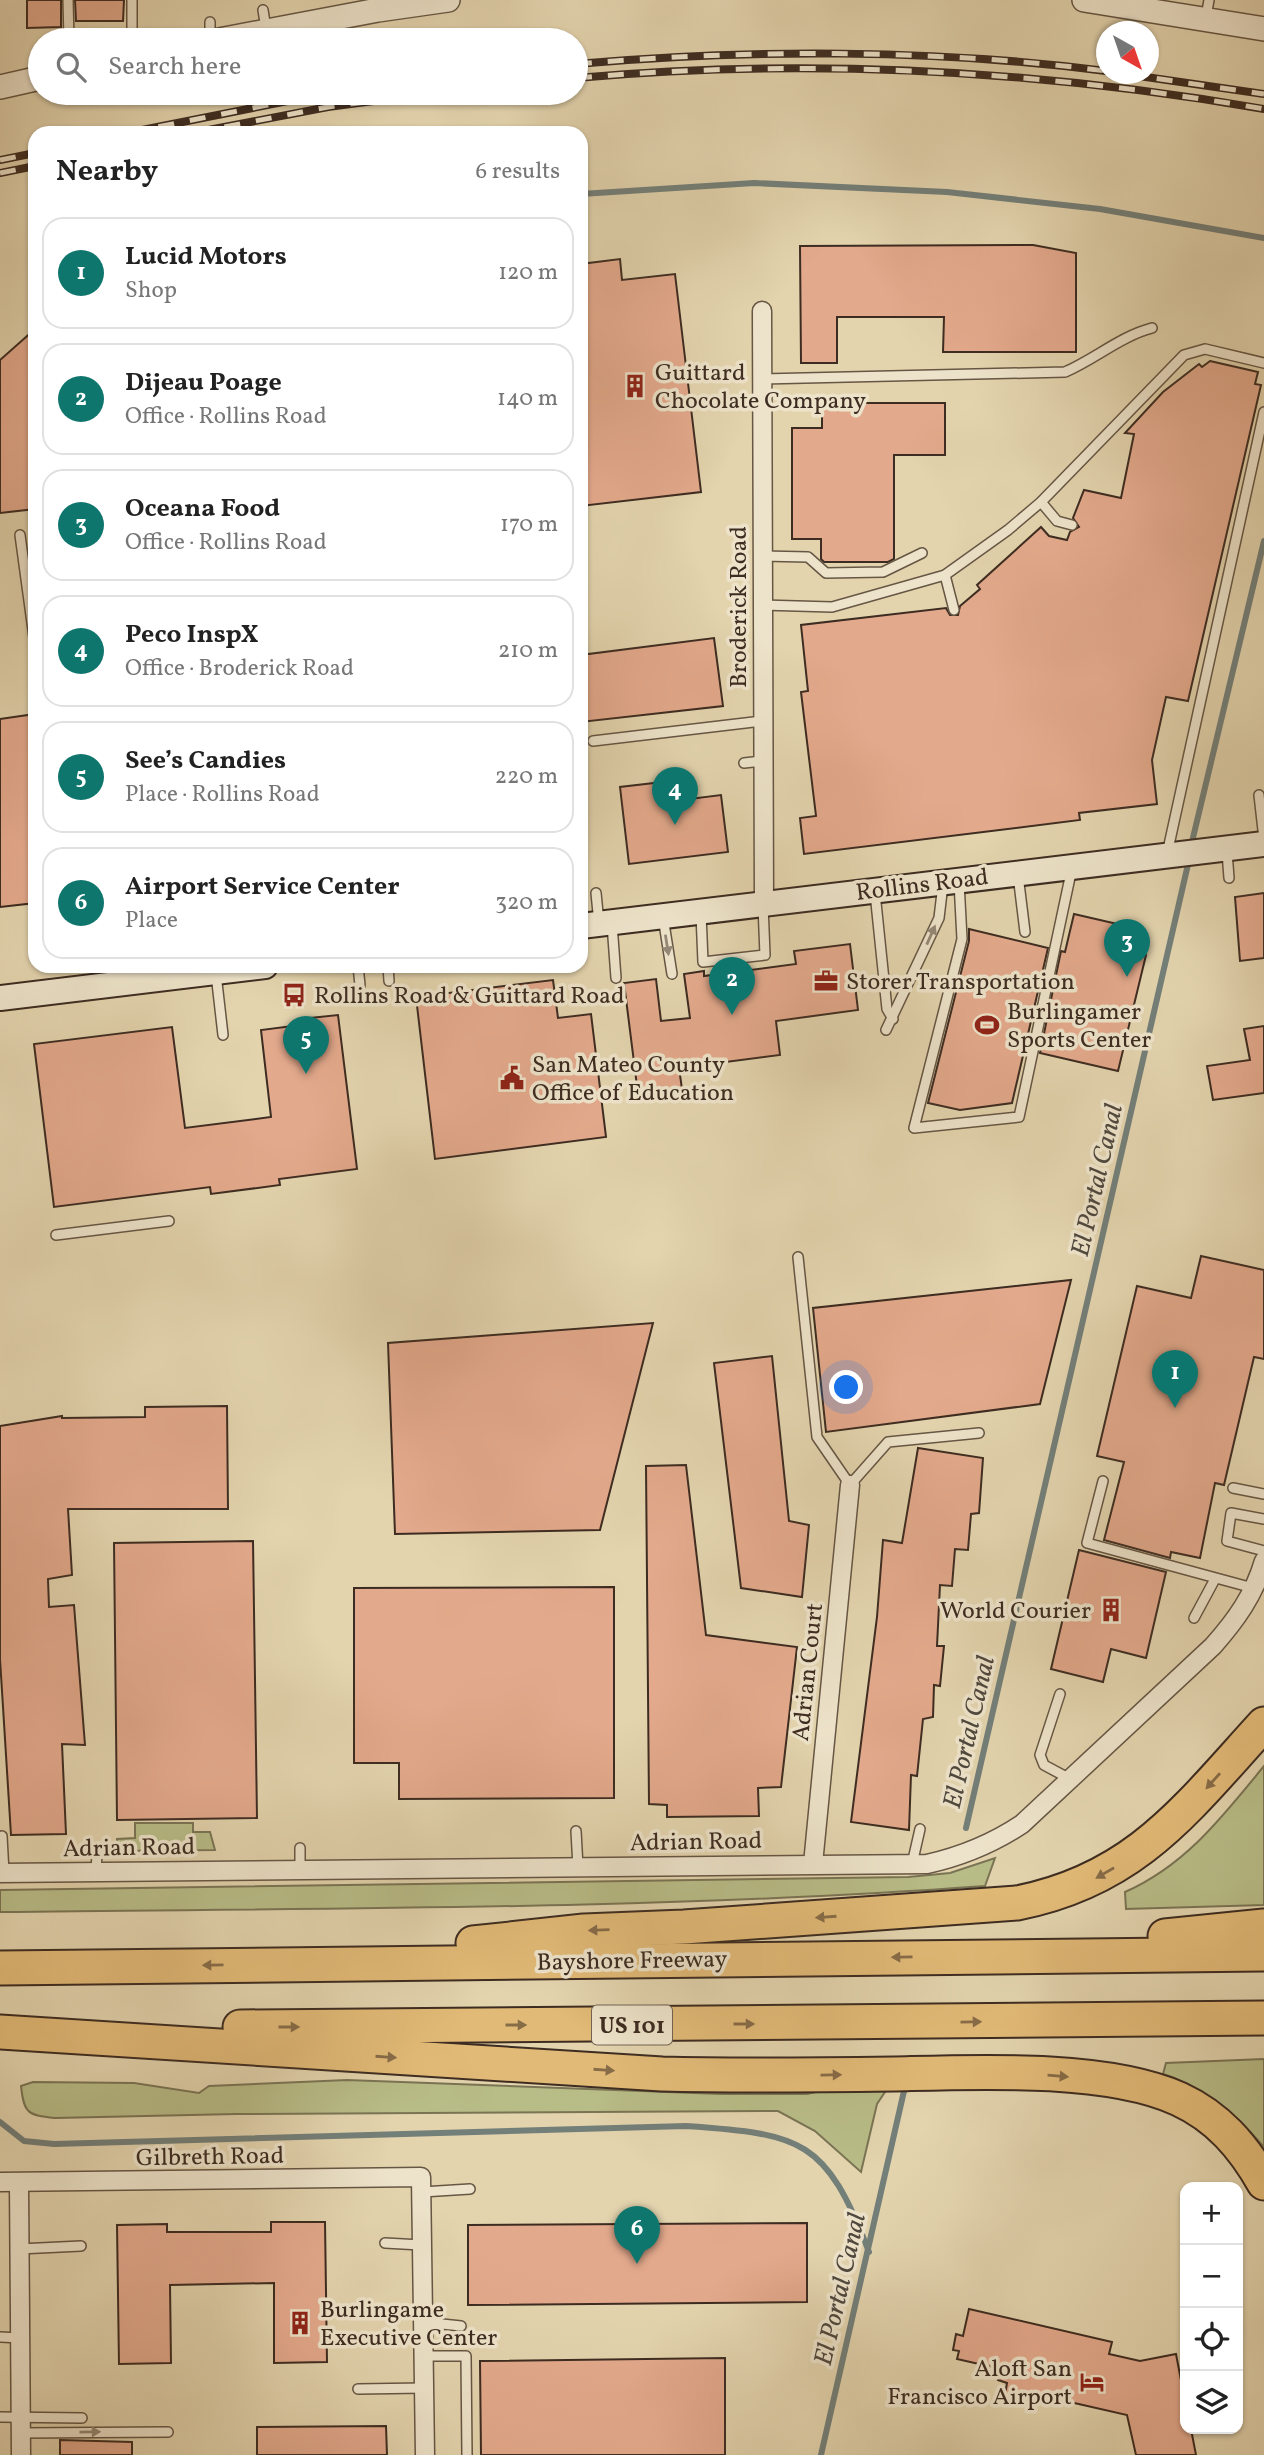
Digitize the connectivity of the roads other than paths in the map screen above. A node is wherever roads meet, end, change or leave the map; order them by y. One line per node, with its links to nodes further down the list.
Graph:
1 (68, 0): 7 (lane)
2 (132, 0): 8 (lane)
3 (1091, 0): 5 (street)
4 (437, 1): 9 (street)
5 (1142, 4): 6 (street)
6 (1207, 9): 10 (street)
7 (69, 28)
8 (132, 28)
9 (228, 28)
10 (1264, 29)
11 (28, 81): 12 (street)
12 (0, 87)
13 (762, 312): 16 (street, Broderick Road)
14 (1152, 328): 16 (lane)
15 (1264, 363): 18 (lane)
16 (762, 379): 22 (street, Broderick Road)
17 (1264, 412): 32 (lane)
18 (1041, 502): 19 (lane); 23 (lane)
19 (1072, 525)
20 (20, 535): 24 (lane)
21 (922, 553): 22 (lane)
22 (762, 556): 25 (street, Broderick Road)
23 (945, 575): 25 (lane); 26 (lane)
24 (28, 594)
25 (762, 605): 27 (street, Broderick Road)
26 (954, 610)
27 (762, 721): 28 (lane); 39 (street, Broderick Road)
28 (593, 741)
29 (1258, 795): 30 (lane)
30 (1264, 842): 31 (main road, Rollins Road)
31 (1217, 850): 32 (main road, Rollins Road); 35 (lane)
32 (1172, 855): 33 (main road, Rollins Road)
33 (1072, 867): 34 (main road, Rollins Road); 36 (lane)
34 (1017, 873): 36 (main road, Rollins Road); 43 (lane)
35 (1229, 878)
36 (951, 881): 37 (main road, Rollins Road); 53 (lane, one-way to 36)
37 (874, 890): 39 (main road, Rollins Road); 53 (lane)
38 (596, 893): 42 (lane)
39 (764, 903): 40 (main road, Rollins Road); 40 (lane)
40 (701, 911): 41 (main road, Rollins Road)
41 (663, 916): 42 (main road, Rollins Road); 48 (lane, one-way to 48)
42 (597, 924): 49 (lane)
43 (1025, 932)
44 (208, 973): 52 (main road)
45 (216, 973): 55 (lane)
46 (359, 973): 51 (lane)
47 (388, 973): 50 (lane)
48 (672, 974)
49 (616, 978)
50 (389, 981)
51 (360, 985)
52 (0, 998)
53 (893, 1019): 54 (lane)
54 (886, 1030)
55 (223, 1035)
56 (169, 1221): 57 (lane)
57 (55, 1235)
58 (798, 1257): 61 (lane)
59 (979, 1433): 61 (lane)
60 (1103, 1481): 67 (lane)
61 (850, 1485): 77 (street, Adrian Court)
62 (1233, 1488): 63 (lane)
63 (1264, 1494)
64 (1264, 1519): 65 (lane)
65 (1264, 1552)
66 (1261, 1573): 67 (lane); 71 (street, Adrian Road)
67 (1215, 1579): 68 (lane)
68 (1194, 1618)
69 (1060, 1694): 71 (lane)
70 (1264, 1724): 86 (highway, one-way to 86)
71 (1072, 1780): 78 (street, Adrian Road)
72 (920, 1829): 78 (lane)
73 (576, 1831): 79 (lane)
74 (2, 1836): 82 (lane)
75 (300, 1848): 80 (lane)
76 (97, 1853): 81 (lane)
77 (813, 1864): 78 (street, Adrian Road); 79 (street, Adrian Road)
78 (912, 1864)
79 (578, 1867): 80 (street, Adrian Road)
80 (300, 1870): 81 (street, Adrian Road)
81 (96, 1872): 82 (street, Adrian Road)
82 (2, 1873)
83 (1264, 1926): 85 (highway)
84 (1264, 1954): 85 (highway, Bayshore Freeway)
85 (945, 1957): 86 (highway, Bayshore Freeway, one-way to 86)
86 (281, 1964): 87 (highway, Bayshore Freeway, one-way to 87)
87 (0, 1968)
88 (1264, 2018): 89 (highway, US 101, one-way to 88)
89 (0, 2030): 92 (highway, one-way to 92)
90 (0, 2182): 91 (street, Gilbreth Road)
91 (19, 2183): 93 (street, Gilbreth Road); 98 (street)
92 (1264, 2183)
93 (421, 2185): 94 (lane); 96 (street)
94 (470, 2189)
95 (385, 2243): 96 (lane)
96 (421, 2245): 99 (street)
97 (81, 2246): 98 (lane)
98 (19, 2249): 102 (street)
99 (423, 2322): 100 (lane); 103 (street)
100 (461, 2326)
101 (0, 2337): 102 (lane)
102 (21, 2337): 108 (street)
103 (423, 2356): 104 (street); 112 (lane)
104 (424, 2388): 105 (lane); 111 (street)
105 (358, 2389)
106 (0, 2417): 108 (lane)
107 (82, 2418): 108 (lane)
108 (22, 2425): 109 (lane, one-way to 109); 110 (street)
109 (168, 2432)
110 (21, 2455)
111 (425, 2455)
112 (467, 2455)

